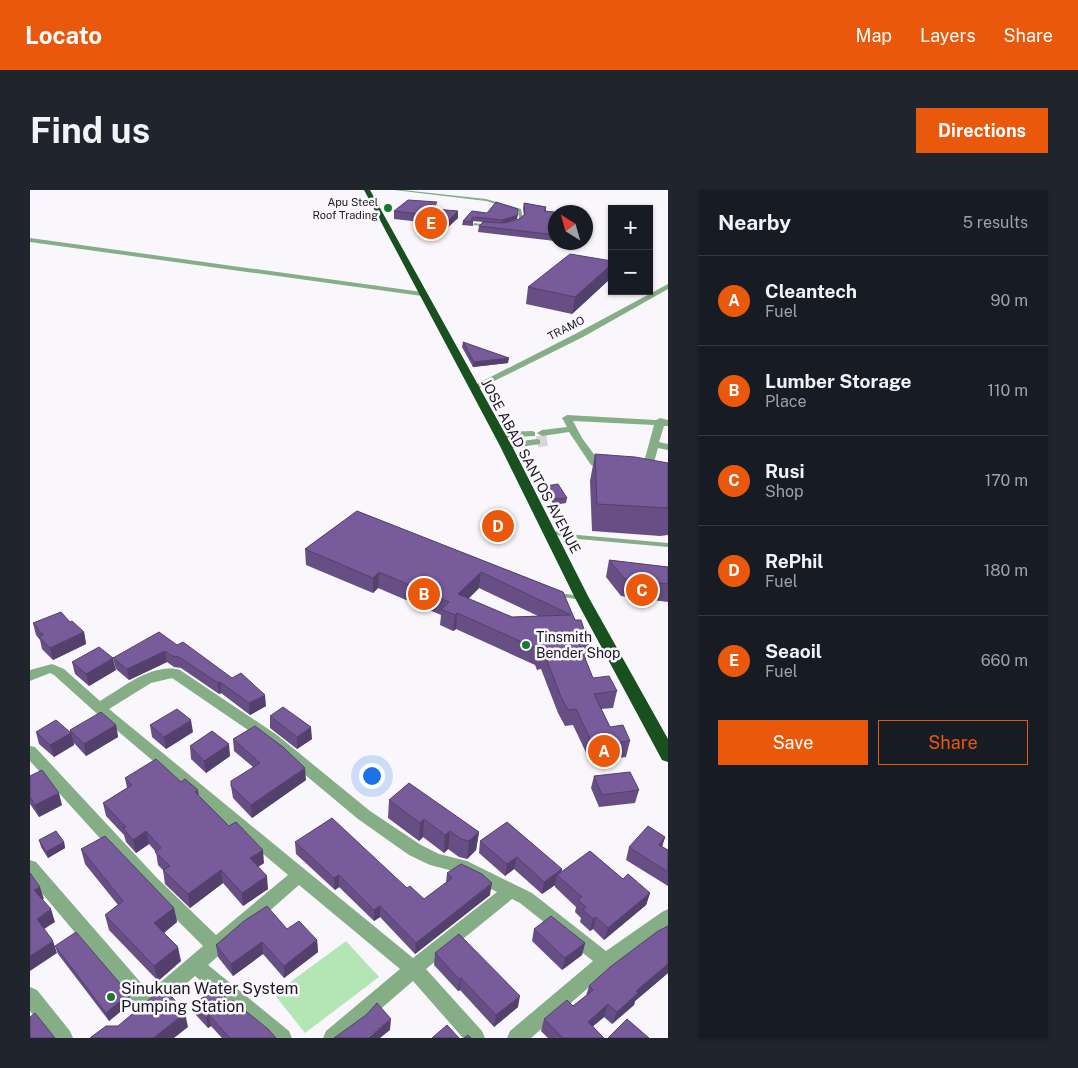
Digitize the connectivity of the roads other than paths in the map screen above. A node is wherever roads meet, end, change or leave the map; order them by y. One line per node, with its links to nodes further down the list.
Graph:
1 (367, 190): 8 (highway, JOSE ABAD SANTOS AVENUE)
2 (395, 190): 5 (lane)
3 (474, 224): 4 (lane)
4 (491, 226)
5 (514, 226)
6 (30, 240): 8 (street)
7 (668, 286): 9 (street, TRAMO)
8 (422, 294): 9 (highway, JOSE ABAD SANTOS AVENUE)
9 (473, 388): 12 (highway, JOSE ABAD SANTOS AVENUE)
10 (664, 422): 11 (street); 13 (street)
11 (575, 434): 12 (street); 15 (street)
12 (503, 440): 17 (highway, JOSE ABAD SANTOS AVENUE)
13 (653, 444): 14 (street); 16 (street)
14 (668, 447)
15 (620, 468)
16 (645, 473)
17 (548, 532): 18 (lane); 20 (highway, JOSE ABAD SANTOS AVENUE)
18 (668, 545)
19 (551, 594): 20 (lane)
20 (582, 598): 24 (highway, JOSE ABAD SANTOS AVENUE)
21 (30, 676): 22 (street)
22 (99, 708): 26 (street); 27 (street)
23 (30, 751): 29 (street)
24 (668, 755)
25 (30, 867): 31 (street)
26 (300, 874): 29 (street); 32 (street)
27 (511, 890): 30 (street); 32 (street)
28 (668, 917): 30 (street)
29 (215, 946): 31 (street)
30 (606, 961): 38 (street)
31 (195, 965): 35 (street)
32 (413, 968): 36 (street); 37 (street)
33 (30, 996): 34 (street)
34 (63, 1038)
35 (282, 1038)
36 (333, 1038)
37 (475, 1038)
38 (517, 1038)

